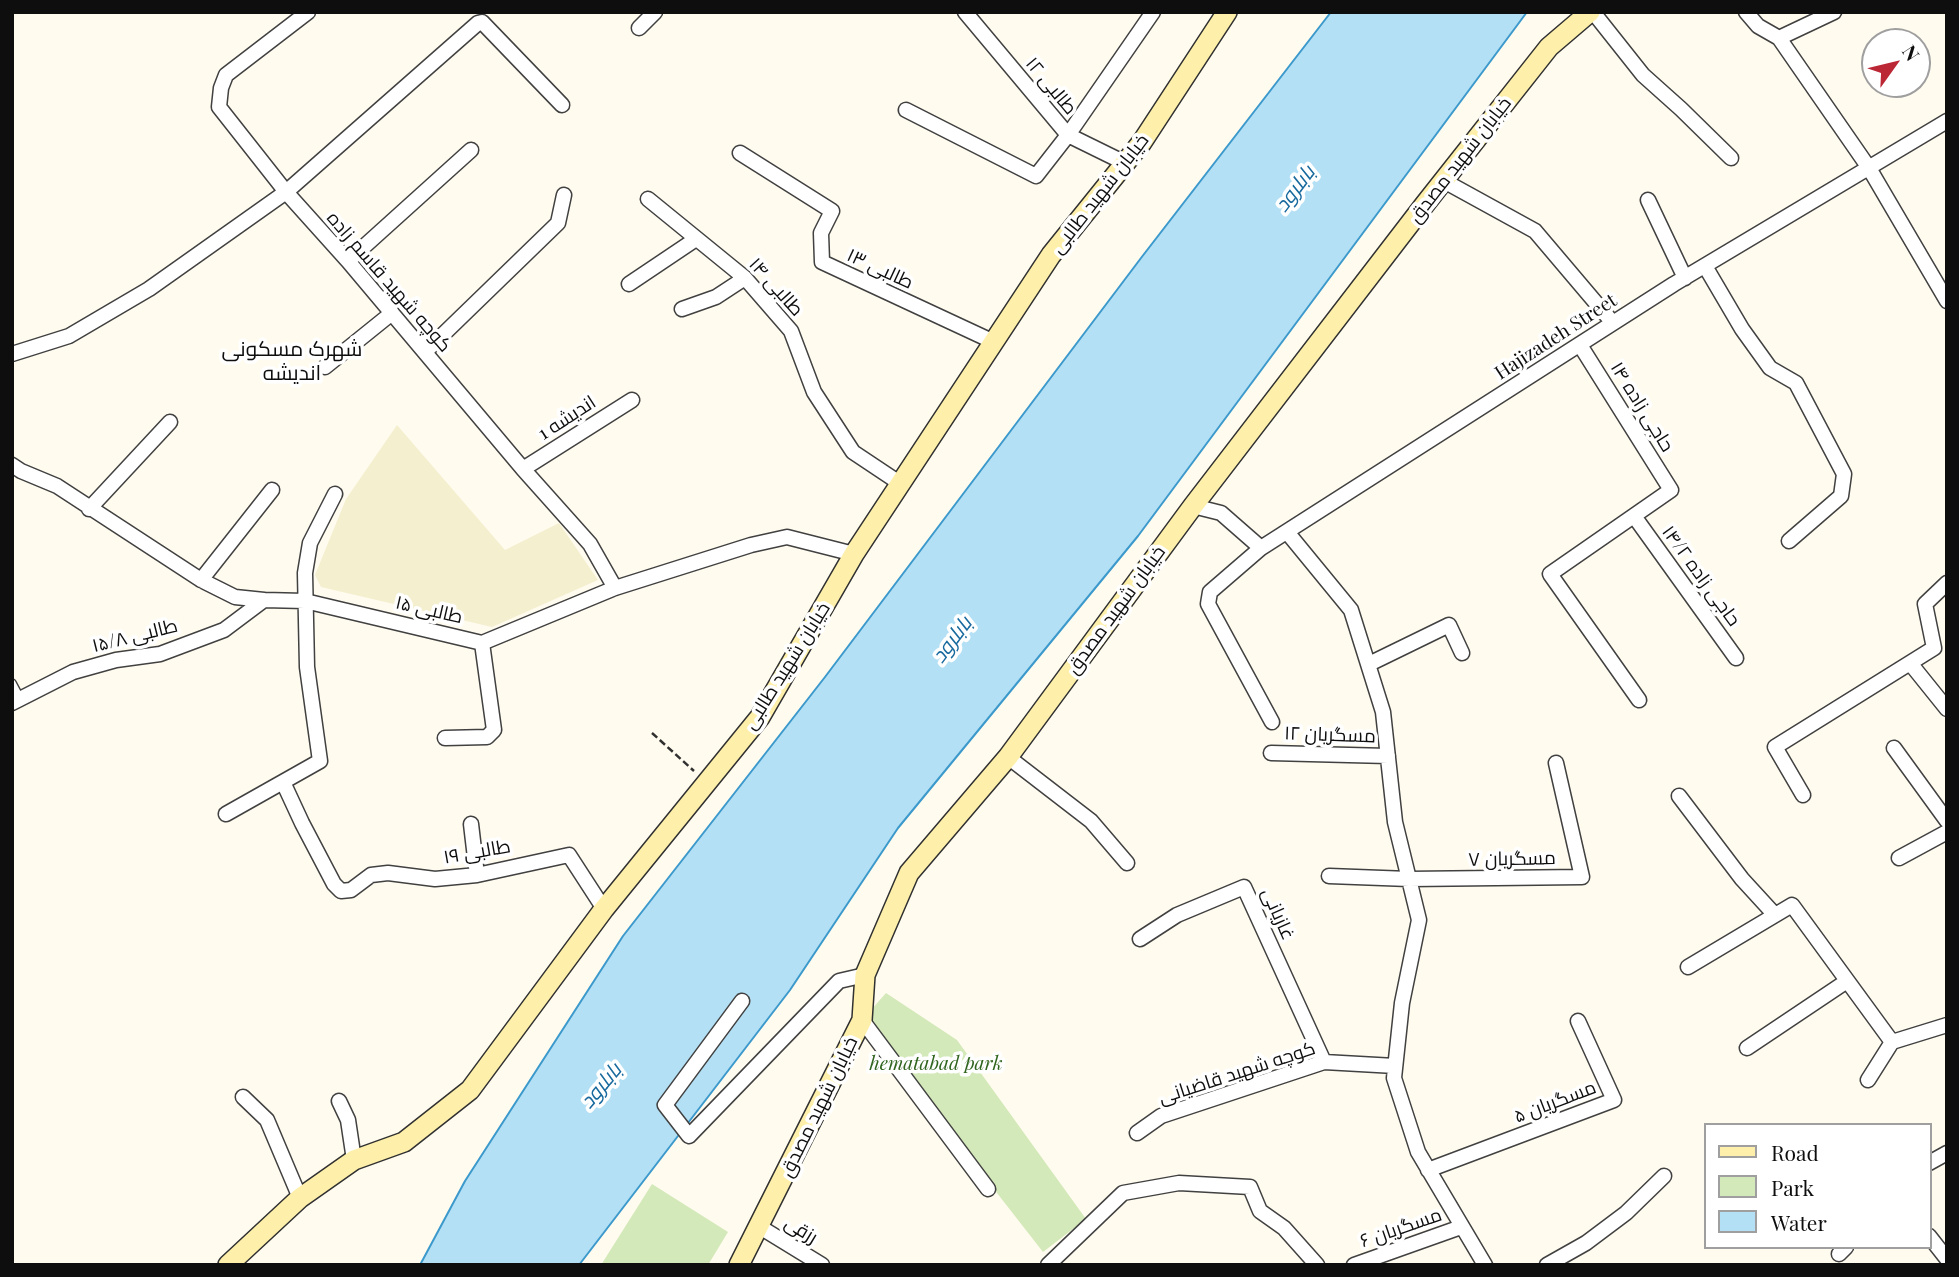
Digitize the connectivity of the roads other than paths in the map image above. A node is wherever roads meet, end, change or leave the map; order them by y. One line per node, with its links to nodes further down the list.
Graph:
1 (308, 12): 21 (street, کوچه شهید قاسم زاده)
2 (654, 12): 9 (street)
3 (965, 12): 14 (street, طالبی ۱۲)
4 (1153, 12): 14 (street)
5 (1227, 12): 18 (street, خیابان شهید طالبی)
6 (1591, 12): 17 (street); 20 (street, خیابان شهید مصدق)
7 (1746, 12): 10 (street)
8 (1834, 12): 10 (street)
9 (639, 28)
10 (1779, 38): 19 (street)
11 (562, 105): 21 (street)
12 (906, 110): 14 (street)
13 (1947, 121): 19 (street, Hajizadeh Street)
14 (1068, 135): 18 (street, طالبی ۱۲)
15 (471, 150): 26 (street)
16 (740, 153): 35 (street, طالبی ۱۳)
17 (1731, 158)
18 (1125, 163): 35 (street, خیابان شهید طالبی)
19 (1869, 168): 27 (street, Hajizadeh Street); 31 (street)
20 (1444, 181): 34 (street); 47 (street, خیابان شهید مصدق)
21 (286, 192): 26 (street, کوچه شهید قاسم زاده); 38 (street)
22 (564, 195): 37 (street)
23 (648, 200): 25 (street, طالبی ۱۴)
24 (1648, 200): 29 (street)
25 (696, 239): 28 (street, طالبی ۱۴); 30 (street)
26 (348, 261): 33 (street, کوچه شهید قاسم زاده)
27 (1704, 266): 29 (street, Hajizadeh Street); 51 (street)
28 (745, 278): 32 (street); 44 (street, طالبی ۱۴)
29 (1685, 278): 34 (street, Hajizadeh Street)
30 (629, 284)
31 (1947, 301)
32 (682, 309)
33 (392, 313): 37 (street, کوچه شهید قاسم زاده); 39 (street)
34 (1613, 323): 36 (street, Hajizadeh Street)
35 (994, 342): 44 (street, خیابان شهید طالبی)
36 (1580, 345): 49 (street, حاجی زاده ۱۴); 50 (street, Hajizadeh Street)
37 (425, 352): 43 (street, کوچه شهید قاسم زاده)
38 (12, 354)
39 (325, 367)
40 (632, 400): 43 (street, اندیشه 1)
41 (170, 422): 48 (street)
42 (12, 466): 48 (street, طالبی ۱۵)
43 (523, 469): 56 (street, کوچه شهید قاسم زاده)
44 (901, 484): 53 (street, خیابان شهید طالبی)
45 (272, 490): 54 (street)
46 (335, 494): 58 (street)
47 (1193, 506): 52 (street); 73 (street, خیابان شهید مصدق)
48 (89, 509): 54 (street, طالبی ۱۵)
49 (1634, 516): 61 (street, حاجی زاده ۱۴/۲); 65 (street)
50 (1287, 532): 52 (street, Hajizadeh Street); 63 (street)
51 (1789, 541)
52 (1261, 548): 68 (street, Hajizadeh Street)
53 (855, 554): 56 (street, طالبی ۱۵); 87 (street, خیابان شهید طالبی)
54 (201, 580): 57 (street, طالبی ۱۵)
55 (1947, 583): 62 (street)
56 (615, 587): 59 (street, طالبی ۱۵)
57 (264, 600): 58 (street, طالبی ۱۵); 66 (street, طالبی ۱۵/۸)
58 (305, 601): 59 (street, طالبی ۱۵); 75 (street)
59 (482, 643): 69 (street)
60 (1462, 653): 63 (street)
61 (1737, 658)
62 (1910, 663): 67 (street); 76 (street)
63 (1368, 664): 72 (street)
64 (12, 683): 66 (lane)
65 (1639, 700)
66 (16, 701)
67 (1947, 709)
68 (1272, 722)
69 (445, 738)
70 (1894, 748): 79 (street)
71 (1271, 753): 72 (street, مسگریان ۱۲)
72 (1388, 756): 86 (street)
73 (1008, 757): 83 (street); 91 (street, خیابان شهید مصدق)
74 (1556, 763): 86 (street, مسگریان ۷)
75 (283, 782): 78 (street); 84 (street, طالبی ۱۹)
76 (1803, 795)
77 (1679, 796): 88 (street)
78 (226, 814)
79 (1947, 821)
80 (471, 824): 84 (street)
81 (1947, 832): 82 (street)
82 (1899, 858)
83 (1127, 863)
84 (477, 875): 87 (street, طالبی ۱۹)
85 (1329, 876): 86 (street)
86 (1409, 879): 100 (street)
87 (604, 909): 106 (street, خیابان شهید طالبی)
88 (1775, 915): 90 (street); 92 (street)
89 (1140, 939): 99 (street, غازیانی)
90 (1688, 967)
91 (864, 975): 93 (street); 94 (street, خیابان شهید مصدق)
92 (1847, 981): 97 (street); 98 (street)
93 (742, 1001)
94 (862, 1020): 110 (street); 112 (street, خیابان شهید مصدق)
95 (1578, 1021): 108 (street, مسگریان ۵)
96 (1947, 1025): 97 (street)
97 (1892, 1042): 101 (street)
98 (1747, 1048)
99 (1324, 1062): 100 (street, کوچه شهید قاضیانی); 104 (street, کوچه شهید قاضیانی)
100 (1395, 1066): 108 (street)
101 (1868, 1080)
102 (243, 1097): 111 (street)
103 (339, 1101): 106 (street)
104 (1136, 1133)
105 (1947, 1153): 107 (street)
106 (354, 1160): 111 (street, خیابان شهید طالبی)
107 (1931, 1162)
108 (1428, 1170): 113 (street)
109 (1664, 1176): 123 (street)
110 (988, 1189)
111 (300, 1198): 116 (street, خیابان شهید طالبی)
112 (760, 1227): 117 (street, خیابان شهید مصدق); 118 (street, رزقی)
113 (1461, 1227): 121 (street, مسگریان ۶); 122 (street)
114 (1931, 1239): 115 (street)
115 (1947, 1259)
116 (228, 1265)
117 (739, 1265)
118 (822, 1265)
119 (1048, 1265): 120 (street)
120 (1317, 1265)
121 (1354, 1265)
122 (1485, 1265)
123 (1547, 1265)

